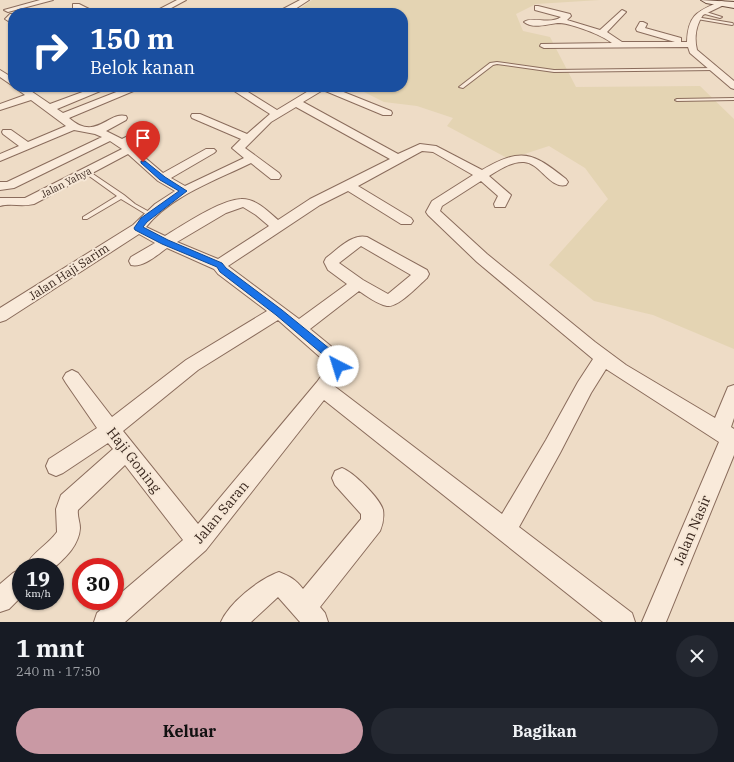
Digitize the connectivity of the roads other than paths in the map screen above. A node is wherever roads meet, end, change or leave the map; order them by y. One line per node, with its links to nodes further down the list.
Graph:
1 (49, 0): 8 (street)
2 (182, 0): 10 (street)
3 (305, 0): 11 (street)
4 (706, 0): 5 (street)
5 (724, 3): 6 (street); 14 (street)
6 (734, 5)
7 (76, 6): 9 (street)
8 (18, 8)
9 (82, 8)
10 (166, 8)
11 (291, 8)
12 (538, 8): 16 (street)
13 (622, 12): 20 (street)
14 (698, 17): 15 (lane); 19 (lane); 21 (street)
15 (720, 17)
16 (560, 21): 17 (street); 20 (street)
17 (528, 22)
18 (643, 24): 21 (street)
19 (732, 24)
20 (602, 32): 22 (street)
21 (691, 43): 22 (street); 24 (street)
22 (619, 44): 23 (street)
23 (544, 46)
24 (714, 69): 25 (street); 26 (lane)
25 (734, 86)
26 (461, 87)
27 (27, 92): 33 (street)
28 (92, 92): 38 (street)
29 (125, 92): 42 (street)
30 (242, 92): 40 (street)
31 (315, 92): 36 (street)
32 (335, 92): 39 (street)
33 (33, 96): 37 (street); 38 (street)
34 (734, 99): 35 (lane)
35 (677, 100)
36 (296, 103): 40 (street); 55 (street)
37 (0, 107)
38 (49, 108): 42 (street)
39 (387, 113)
40 (276, 114): 49 (street)
41 (196, 116): 49 (street)
42 (62, 117): 44 (street)
43 (122, 118): 46 (street)
44 (73, 127): 46 (street); 50 (street)
45 (150, 129): 51 (street, Jalan Yahya)
46 (98, 131): 48 (street)
47 (7, 132): 50 (street)
48 (111, 137): 51 (street); 61 (street)
49 (248, 138): 54 (street)
50 (27, 146): 53 (street)
51 (126, 146): 56 (street, Jalan Yahya); 59 (street)
52 (210, 151): 59 (street)
53 (0, 158)
54 (252, 159): 58 (street); 63 (street, Jalan Haji Sarim)
55 (398, 159): 57 (street); 62 (street)
56 (87, 172): 64 (lane); 65 (street, Jalan Yahya)
57 (482, 174): 60 (street); 66 (street); 79 (street)
58 (275, 176)
59 (162, 178): 63 (street)
60 (562, 182)
61 (0, 186)
62 (349, 186): 69 (street); 70 (street)
63 (184, 191): 67 (street, Jalan Haji Sarim)
64 (122, 196): 67 (lane); 68 (lane)
65 (0, 202)
66 (500, 204)
67 (151, 215): 71 (street, Jalan Haji Sarim)
68 (85, 218)
69 (406, 221)
70 (277, 226): 72 (street); 74 (street)
71 (138, 228): 72 (street); 77 (street, Jalan Haji Sarim)
72 (165, 242): 73 (street); 74 (street)
73 (136, 262)
74 (220, 265): 76 (street)
75 (358, 284): 75 (street); 78 (street)
76 (279, 312): 78 (street); 83 (street)
77 (0, 316)
78 (298, 329): 81 (street, Jalan Saran)
79 (604, 358): 84 (street); 88 (street)
80 (72, 378): 83 (street, Haji Goning)
81 (323, 388): 88 (street); 89 (street, Jalan Saran)
82 (734, 393): 84 (street, Jalan Nasir)
83 (110, 430): 85 (street, Haji Goning); 86 (street)
84 (728, 436): 97 (street, Jalan Nasir)
85 (126, 451): 89 (street, Haji Goning); 90 (street)
86 (56, 466)
87 (342, 478): 93 (street)
88 (505, 529): 96 (street)
89 (198, 542): 94 (street, Jalan Saran)
90 (47, 558)
91 (12, 589): 92 (street)
92 (0, 600)
93 (310, 614): 95 (street)
94 (106, 622)
95 (233, 622)
96 (623, 622)
97 (654, 622)

